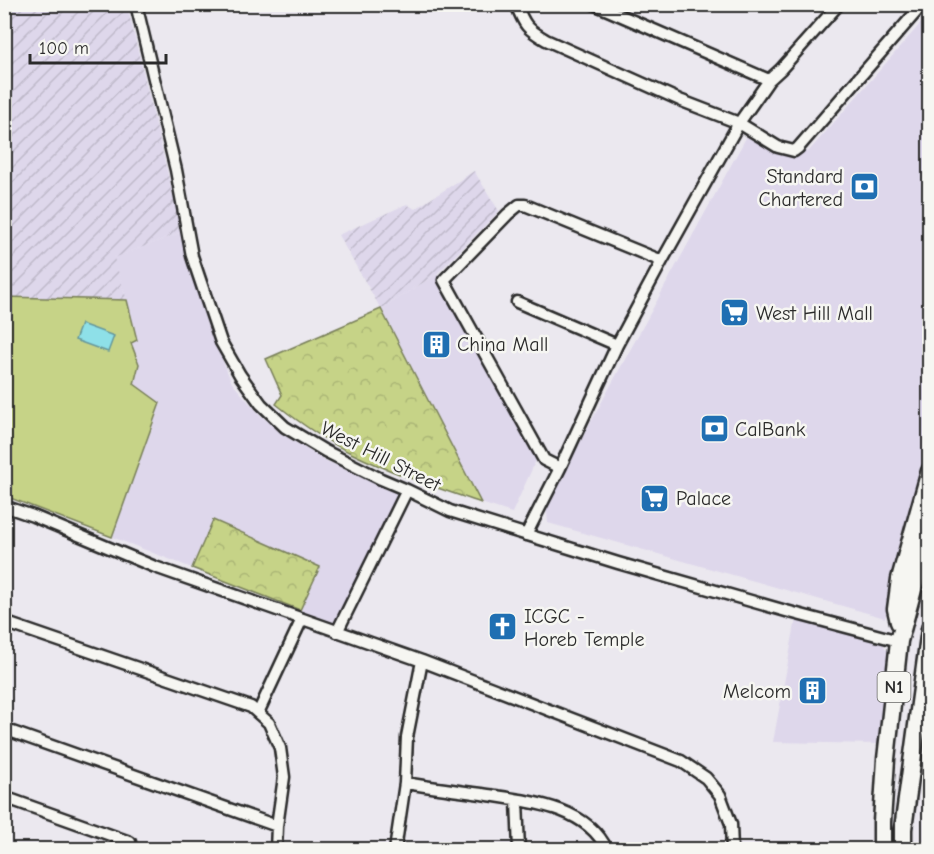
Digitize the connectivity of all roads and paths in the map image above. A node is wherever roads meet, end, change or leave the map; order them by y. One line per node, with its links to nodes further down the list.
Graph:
1 (136, 4): 13 (street, West Hill Street)
2 (516, 4): 7 (street)
3 (594, 4): 6 (street)
4 (922, 4): 7 (street)
5 (834, 6): 6 (street)
6 (769, 80): 7 (street)
7 (739, 123): 8 (street)
8 (662, 261): 10 (street); 11 (street)
9 (517, 302): 10 (street)
10 (617, 345): 11 (street)
11 (560, 468): 16 (street)
12 (930, 471): 21 (highway)
13 (407, 490): 16 (street, West Hill Street); 20 (street)
14 (6, 510): 17 (street)
15 (930, 527): 21 (highway, N1)
16 (526, 535): 21 (street, West Hill Street)
17 (302, 619): 20 (street); 23 (street)
18 (4, 622): 23 (street)
19 (929, 630): 36 (highway, N1)
20 (337, 632): 22 (street)
21 (900, 637): 35 (highway, N1)
22 (422, 661): 25 (street); 34 (street)
23 (258, 713): 28 (street)
24 (4, 729): 28 (street)
25 (405, 783): 27 (street); 31 (street)
26 (4, 797): 29 (street)
27 (517, 800): 32 (street); 33 (street)
28 (277, 826): 30 (street)
29 (130, 842)
30 (276, 849)
31 (395, 849)
32 (519, 849)
33 (607, 849)
34 (732, 849)
35 (882, 849)
36 (903, 849)

